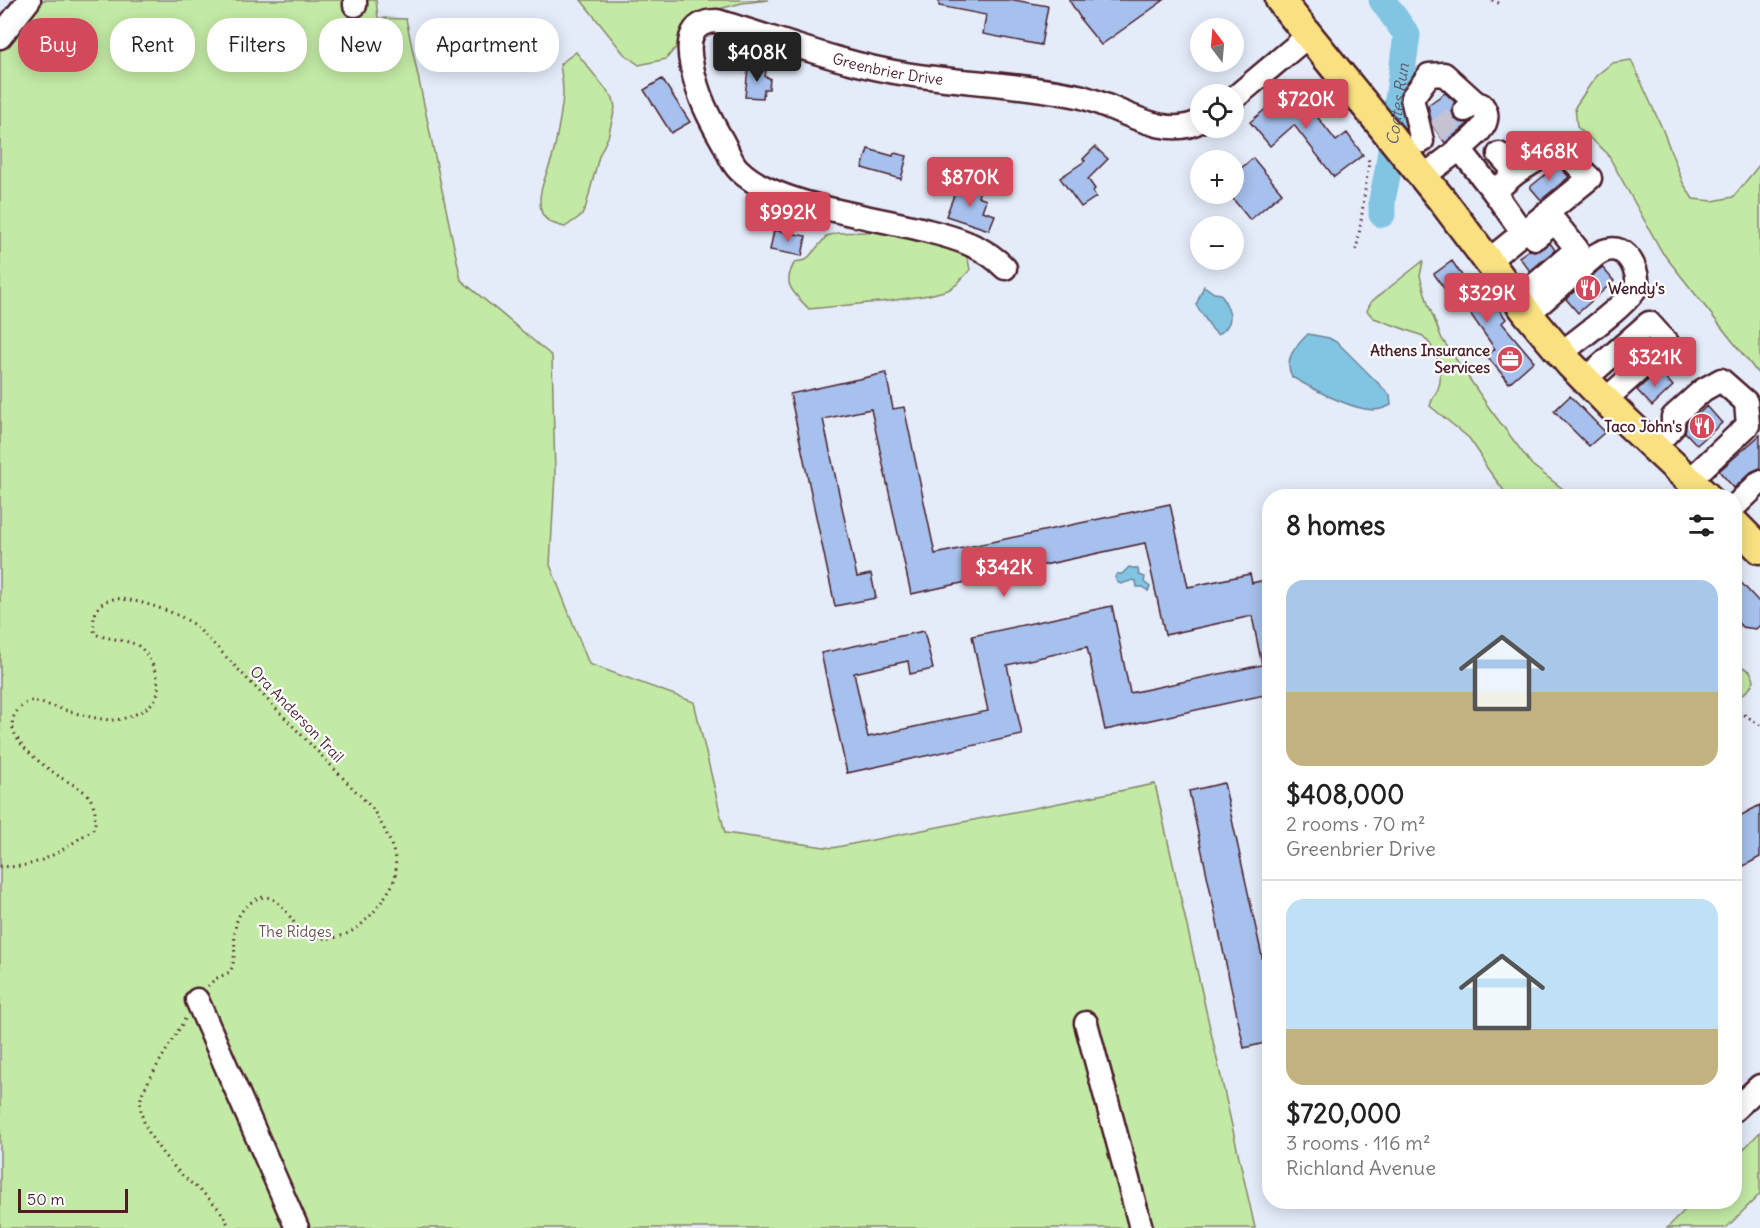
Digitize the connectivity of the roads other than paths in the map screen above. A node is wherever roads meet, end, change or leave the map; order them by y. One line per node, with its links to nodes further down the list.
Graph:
1 (29, 0): 4 (street)
2 (1280, 0): 3 (main road)
3 (1308, 35): 5 (street); 7 (main road)
4 (0, 37)
5 (1244, 90)
6 (1190, 125): 15 (street, Greenbrier Drive)
7 (1421, 142): 8 (street); 11 (main road)
8 (1459, 148): 11 (street); 12 (street)
9 (1499, 154): 10 (street)
10 (1516, 173): 12 (street); 13 (street)
11 (1423, 177): 14 (main road)
12 (1494, 192): 13 (street)
13 (1523, 232): 14 (street)
14 (1492, 266): 16 (main road); 16 (street)
15 (1005, 268)
16 (1523, 307): 17 (main road); 17 (street)
17 (1561, 353): 18 (main road)
18 (1585, 379): 19 (main road); 19 (street)
19 (1605, 400): 20 (main road)
20 (1653, 448): 21 (main road); 21 (street)
21 (1698, 489)
22 (1742, 531): 23 (main road)
23 (1760, 549)
24 (197, 1000): 28 (street)
25 (1086, 1023): 29 (street)
26 (1760, 1086): 27 (street)
27 (1742, 1101)
28 (297, 1228)
29 (1141, 1228)

